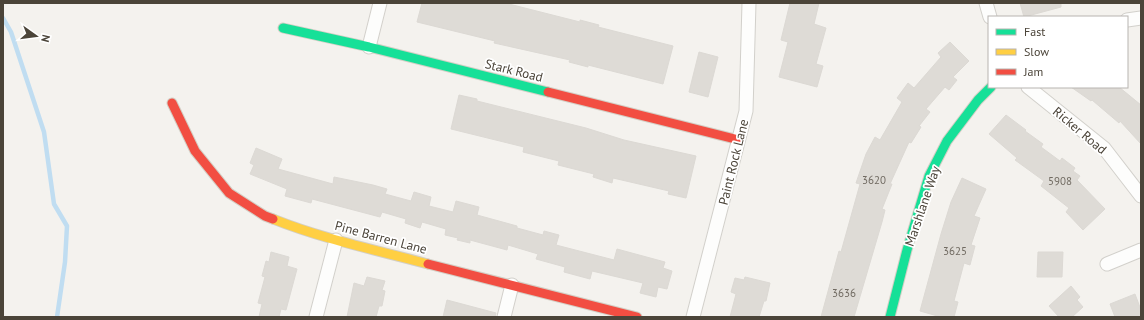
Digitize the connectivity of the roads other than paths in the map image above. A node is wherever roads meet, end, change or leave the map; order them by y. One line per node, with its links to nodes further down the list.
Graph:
1 (380, 3): 8 (street)
2 (749, 3): 12 (street, Paint Rock Lane)
3 (986, 3): 4 (street)
4 (990, 16)
5 (1141, 18): 6 (street)
6 (1128, 20)
7 (283, 28): 8 (street, Stark Road)
8 (369, 47): 12 (street, Stark Road)
9 (990, 88): 22 (street, Marshlane Way)
10 (1029, 88): 13 (street, Ricker Road)
11 (172, 103): 14 (street, Pine Barren Lane)
12 (739, 140): 21 (street, Paint Rock Lane)
13 (1141, 196)
14 (336, 240): 17 (street, Pine Barren Lane); 18 (street)
15 (1141, 250): 16 (street)
16 (1107, 264)
17 (512, 285): 19 (street); 20 (street, Pine Barren Lane)
18 (316, 317)
19 (504, 317)
20 (637, 317)
21 (693, 317)
22 (890, 317)

